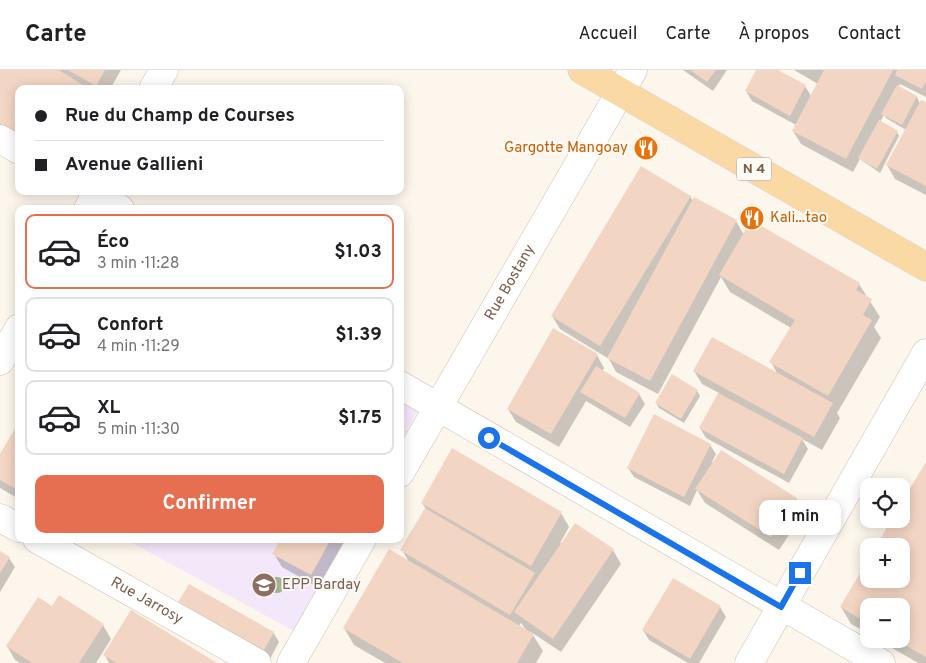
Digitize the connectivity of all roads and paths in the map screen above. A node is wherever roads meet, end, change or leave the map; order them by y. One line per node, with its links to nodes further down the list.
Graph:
1 (164, 70): 4 (street)
2 (582, 70): 3 (main road, N 4)
3 (626, 81): 9 (main road, N 4); 14 (street, Rue Bostany)
4 (156, 85)
5 (0, 139): 6 (street)
6 (15, 148)
7 (93, 196): 8 (street)
8 (112, 205)
9 (926, 267)
10 (15, 335): 12 (street)
11 (926, 353): 20 (street)
12 (0, 361)
13 (404, 388): 14 (street)
14 (437, 409): 15 (street, Rue Bostany); 20 (street)
15 (404, 466)
16 (0, 518): 17 (street)
17 (15, 526)
18 (44, 543): 21 (street, Rue Jarrosy)
19 (360, 543): 22 (street)
20 (781, 607): 23 (street); 24 (street)
21 (257, 663)
22 (291, 663)
23 (749, 663)
24 (881, 663)

